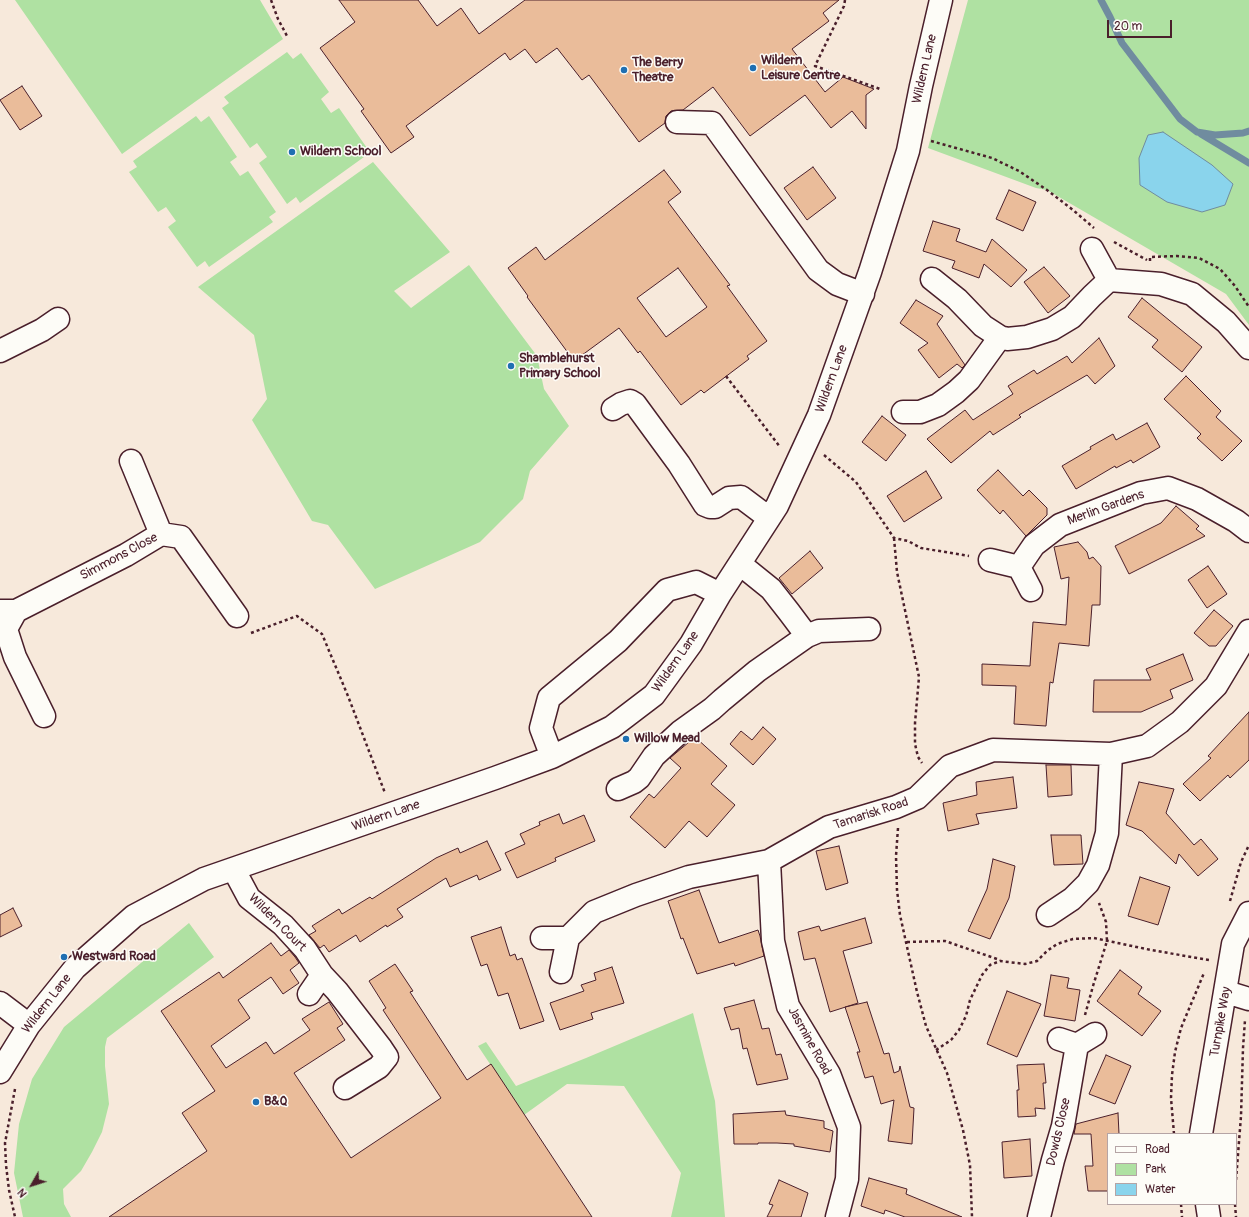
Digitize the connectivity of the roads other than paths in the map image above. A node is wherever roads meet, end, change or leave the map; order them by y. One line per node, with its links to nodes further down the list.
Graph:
1 (941, 0): 6 (street, Wildern Lane)
2 (678, 122): 6 (street)
3 (1094, 239): 5 (street)
4 (932, 279): 8 (street)
5 (1109, 280): 8 (street); 9 (street)
6 (863, 294): 14 (street, Wildern Lane)
7 (58, 319): 10 (street)
8 (1000, 337): 12 (street)
9 (1249, 348)
10 (0, 351)
11 (613, 409): 14 (street)
12 (903, 412)
13 (131, 461): 16 (street)
14 (769, 518): 18 (street, Wildern Lane)
15 (1249, 531): 19 (street, Merlin Gardens)
16 (161, 534): 22 (street, Simmons Close); 23 (street, Simmons Close)
17 (990, 560): 19 (street)
18 (740, 564): 21 (street, Wildern Lane); 26 (street)
19 (1019, 567): 20 (street)
20 (1032, 590)
21 (720, 594): 29 (street, Wildern Lane); 29 (street)
22 (8, 611): 27 (street, Simmons Close)
23 (237, 616)
24 (869, 629): 26 (street)
25 (1249, 631): 28 (street, Tamarisk Road)
26 (807, 636): 30 (street)
27 (44, 716)
28 (1111, 754): 31 (street, Tamarisk Road); 34 (street)
29 (552, 757): 32 (street, Wildern Lane)
30 (618, 789)
31 (769, 861): 36 (street, Tamarisk Road); 49 (street, Jasmine Road)
32 (234, 870): 38 (street, Wildern Court); 43 (street, Wildern Lane)
33 (1249, 913): 39 (street, Turnpike Way)
34 (1048, 915)
35 (542, 938): 36 (street)
36 (568, 938): 37 (street)
37 (561, 972)
38 (322, 975): 40 (street); 46 (street, Wildern Court)
39 (1226, 992): 42 (street); 47 (street, Turnpike Way)
40 (309, 994)
41 (0, 1003): 43 (street)
42 (1247, 1006)
43 (29, 1025): 45 (street, Wildern Lane)
44 (1077, 1039): 50 (street, Dowds Close)
45 (8, 1079)
46 (345, 1088)
47 (1201, 1133)
48 (1207, 1205): 51 (street)
49 (837, 1217)
50 (1039, 1217)
51 (1209, 1217)

